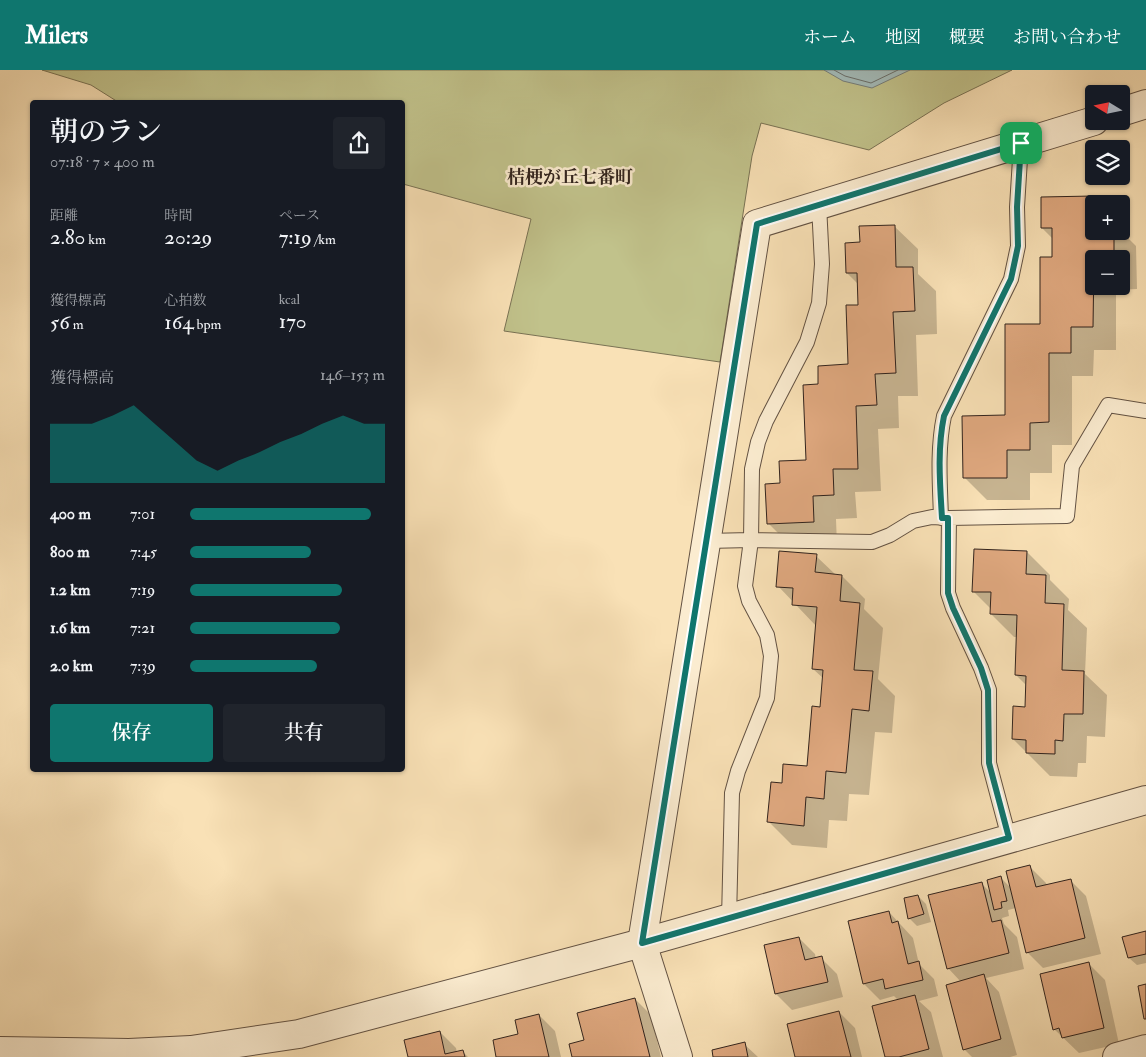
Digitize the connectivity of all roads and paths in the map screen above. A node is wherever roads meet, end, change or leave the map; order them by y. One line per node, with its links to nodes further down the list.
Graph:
1 (1146, 104): 2 (street)
2 (1130, 109)
3 (1085, 123): 4 (street)
4 (1021, 143): 5 (street); 7 (lane)
5 (818, 205): 8 (lane); 9 (street)
6 (1146, 410): 7 (lane)
7 (945, 518): 8 (lane); 11 (lane)
8 (750, 540): 9 (lane); 12 (lane)
9 (706, 541): 13 (street)
10 (1146, 800): 11 (street)
11 (1009, 838): 12 (street)
12 (729, 919): 13 (street)
13 (642, 943): 15 (street); 16 (street)
14 (1146, 1049): 17 (street)
15 (0, 1051)
16 (678, 1057)
17 (1117, 1057)

